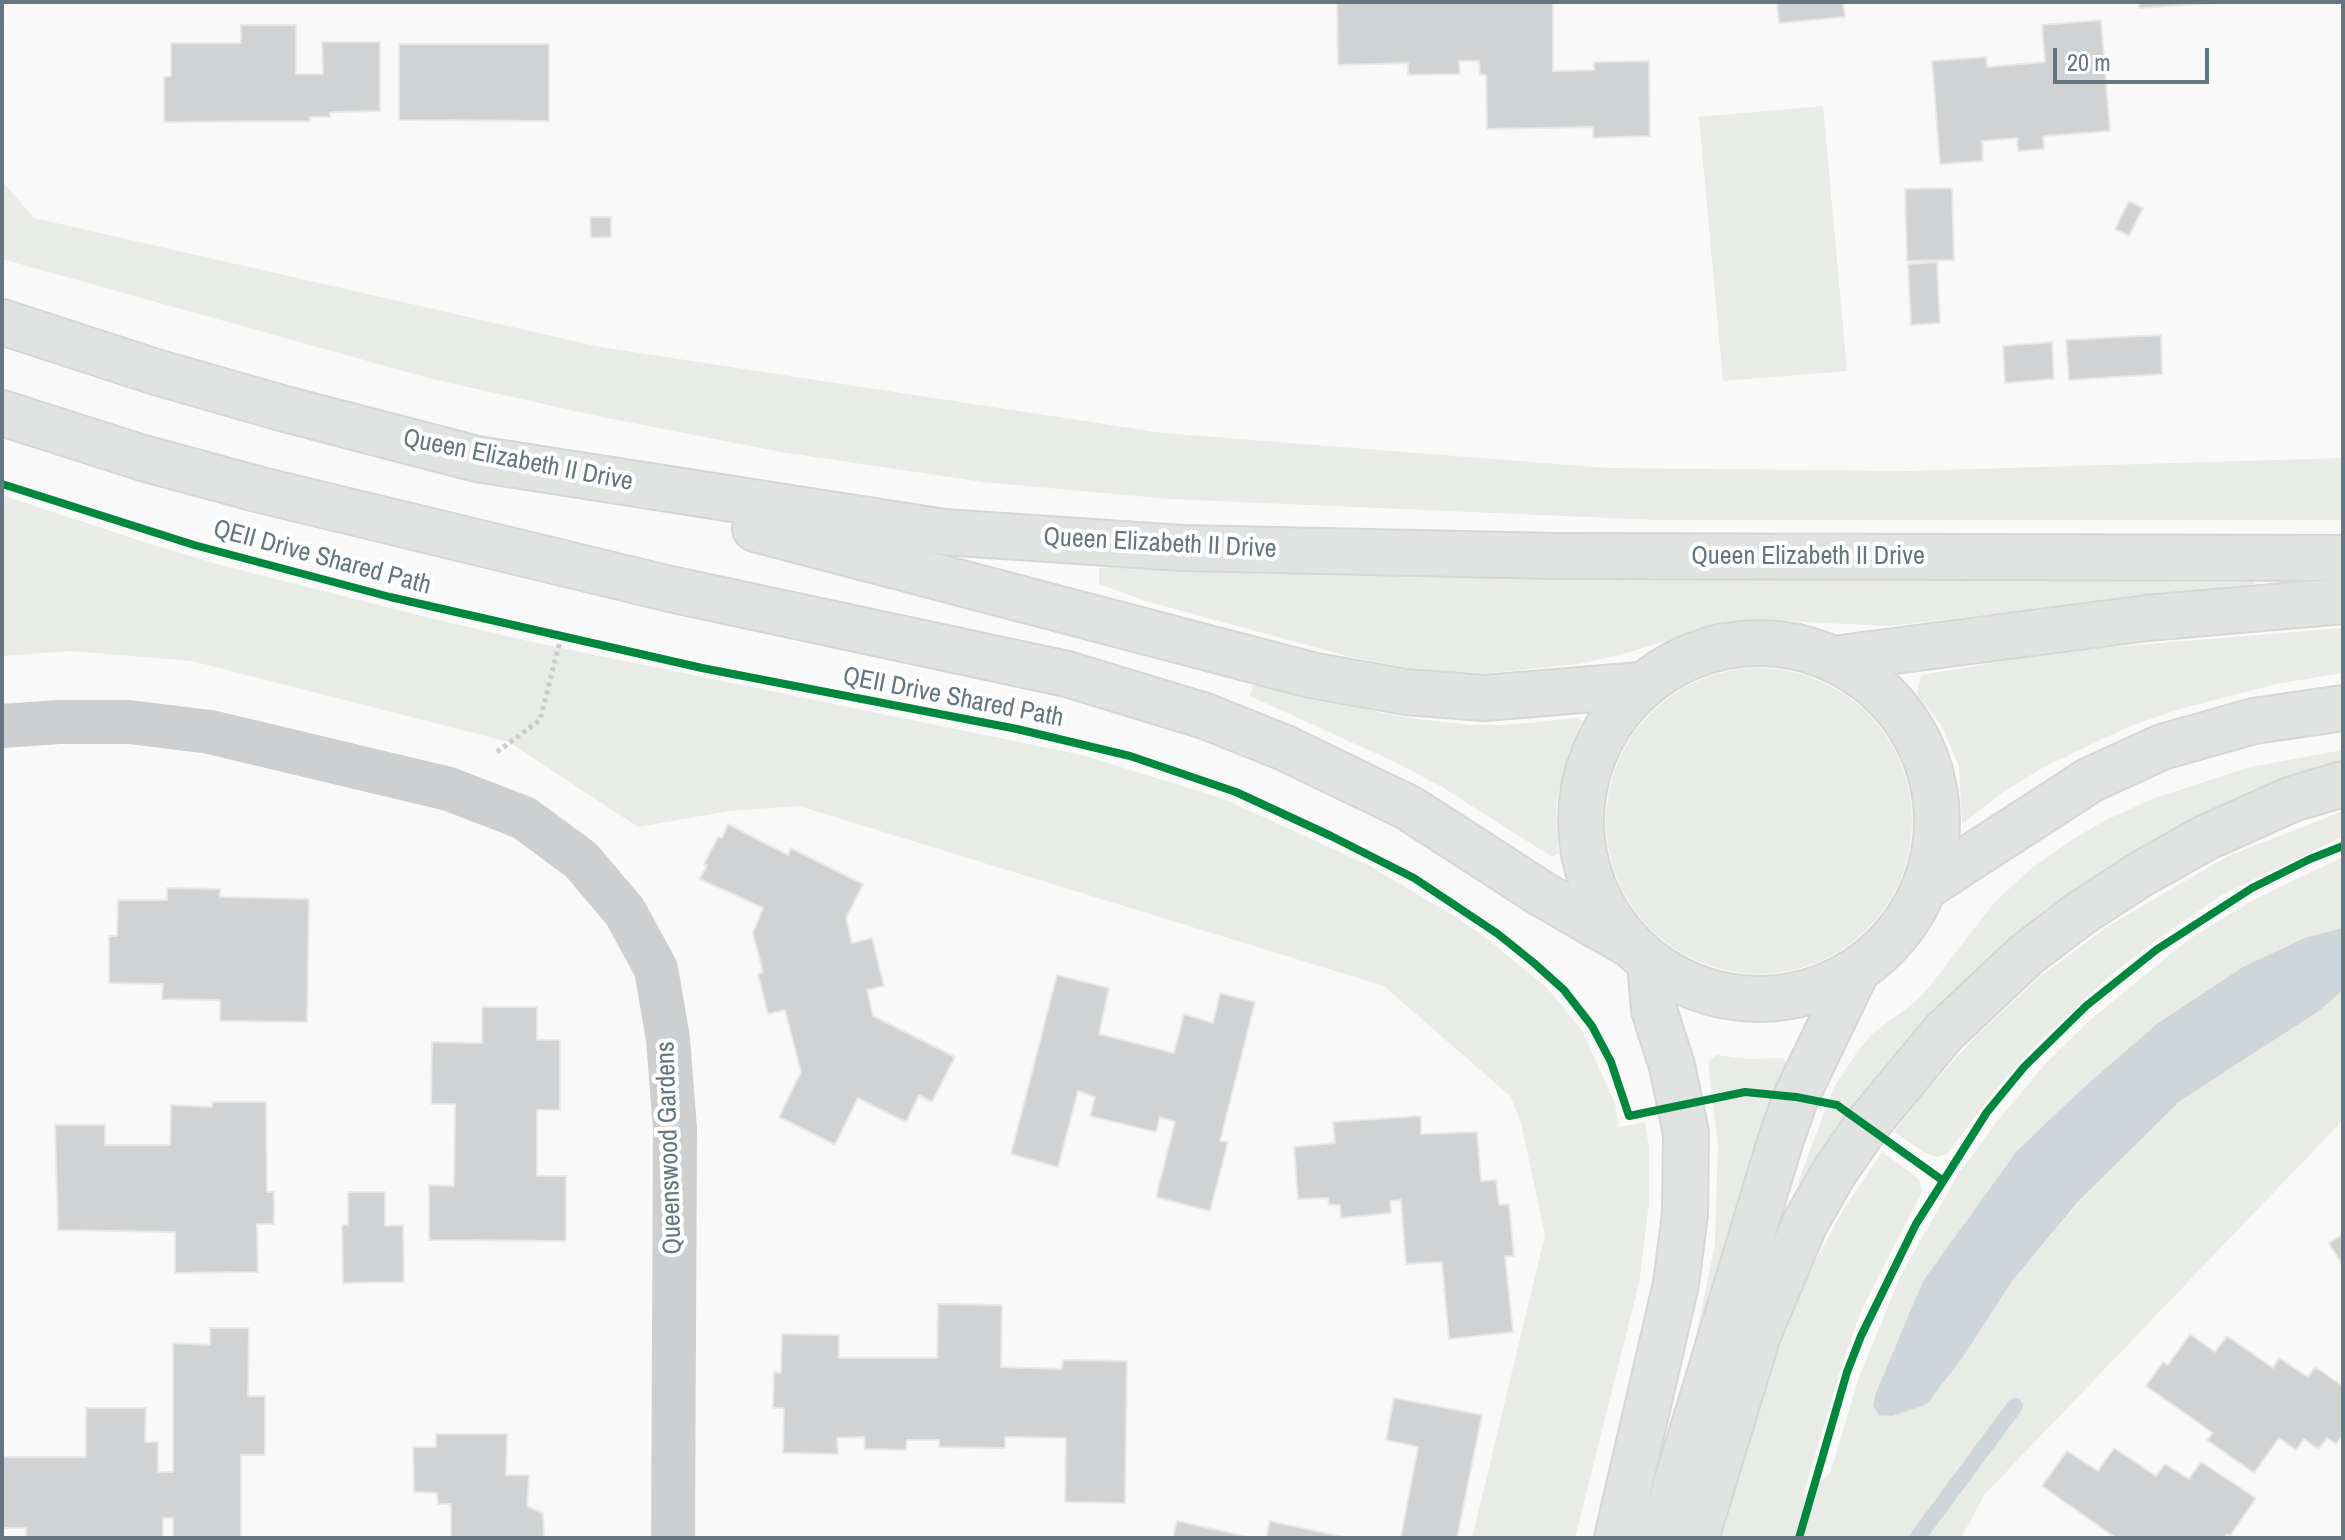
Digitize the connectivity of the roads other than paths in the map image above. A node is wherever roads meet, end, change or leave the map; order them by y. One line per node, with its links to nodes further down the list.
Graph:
1 (2, 322): 3 (highway, Queen Elizabeth II Drive)
2 (2, 413): 12 (highway)
3 (477, 459): 4 (highway, Queen Elizabeth II Drive); 7 (highway)
4 (2343, 558)
5 (2343, 601): 6 (highway)
6 (1833, 659): 7 (highway); 11 (highway)
7 (1642, 685): 12 (highway)
8 (2343, 708): 11 (highway)
9 (2, 726): 14 (street, Queenswood Gardens)
10 (2343, 784): 17 (highway)
11 (1925, 887): 13 (highway)
12 (1638, 953): 13 (highway); 15 (highway)
13 (1857, 970): 16 (highway)
14 (673, 1538)
15 (1617, 1538)
16 (1660, 1538)
17 (1696, 1538)

